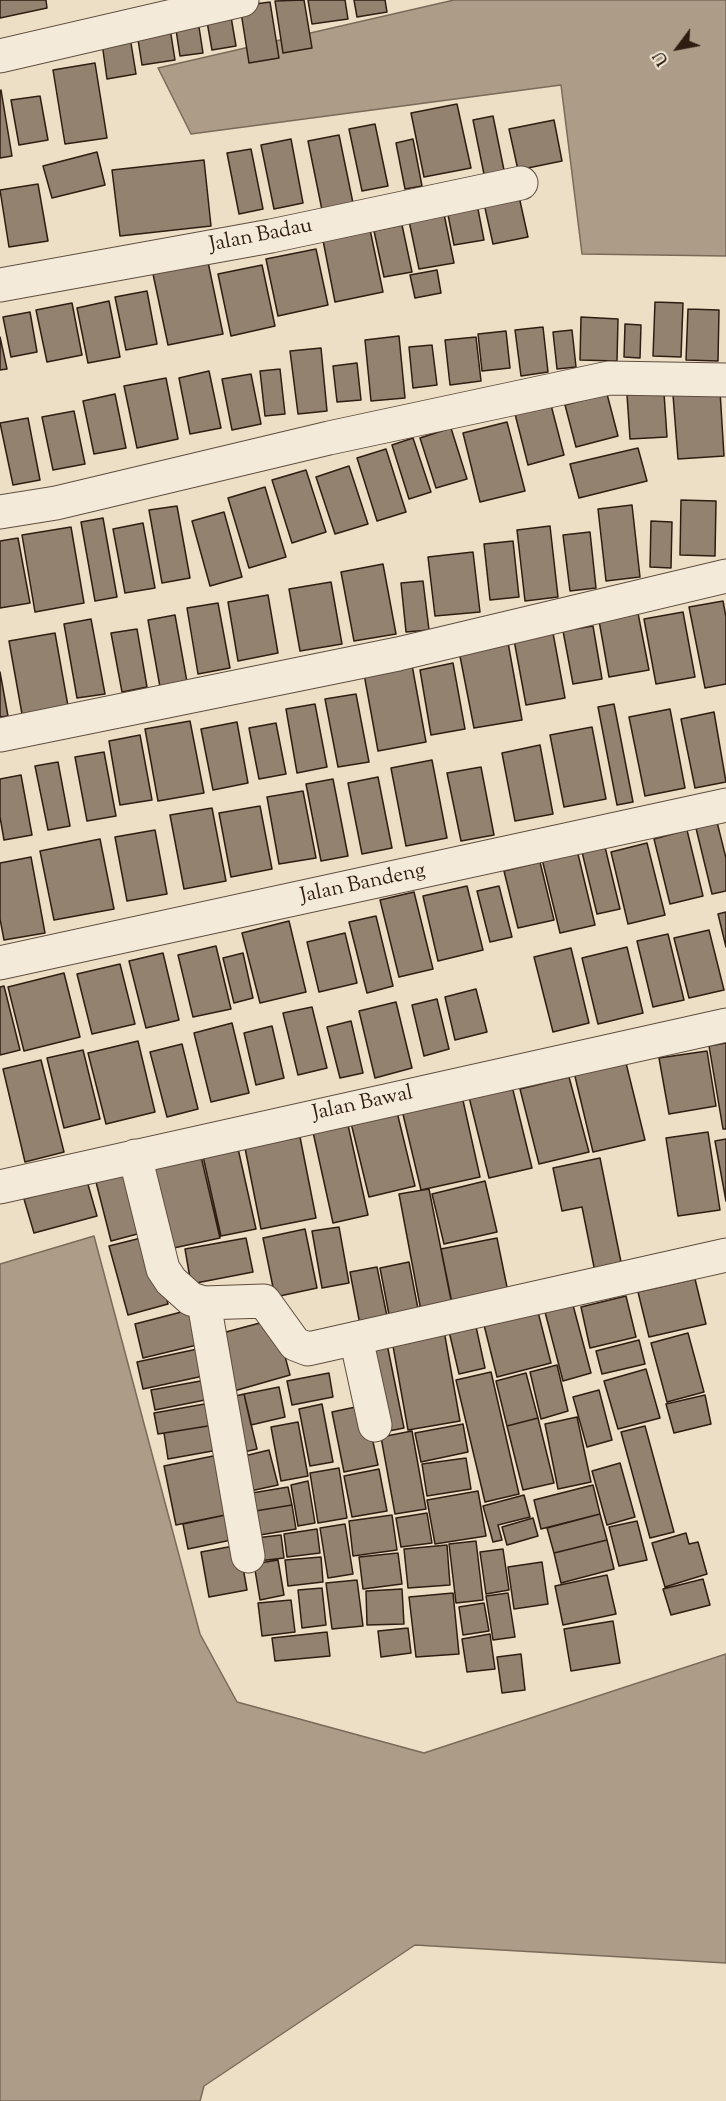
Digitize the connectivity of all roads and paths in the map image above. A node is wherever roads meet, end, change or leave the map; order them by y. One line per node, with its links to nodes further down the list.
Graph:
1 (242, 0): 2 (street)
2 (0, 56)
3 (521, 183): 4 (street, Jalan Badau)
4 (0, 285)
5 (726, 380): 6 (street)
6 (0, 512)
7 (726, 576): 8 (street)
8 (0, 735)
9 (726, 805): 10 (street, Jalan Bandeng)
10 (0, 963)
11 (726, 1025): 12 (street, Jalan Bawal)
12 (135, 1156): 13 (street, Jalan Bawal); 15 (street)
13 (0, 1187)
14 (726, 1255): 16 (street)
15 (204, 1303): 16 (street); 18 (street)
16 (356, 1338): 17 (street)
17 (375, 1425)
18 (248, 1556)

